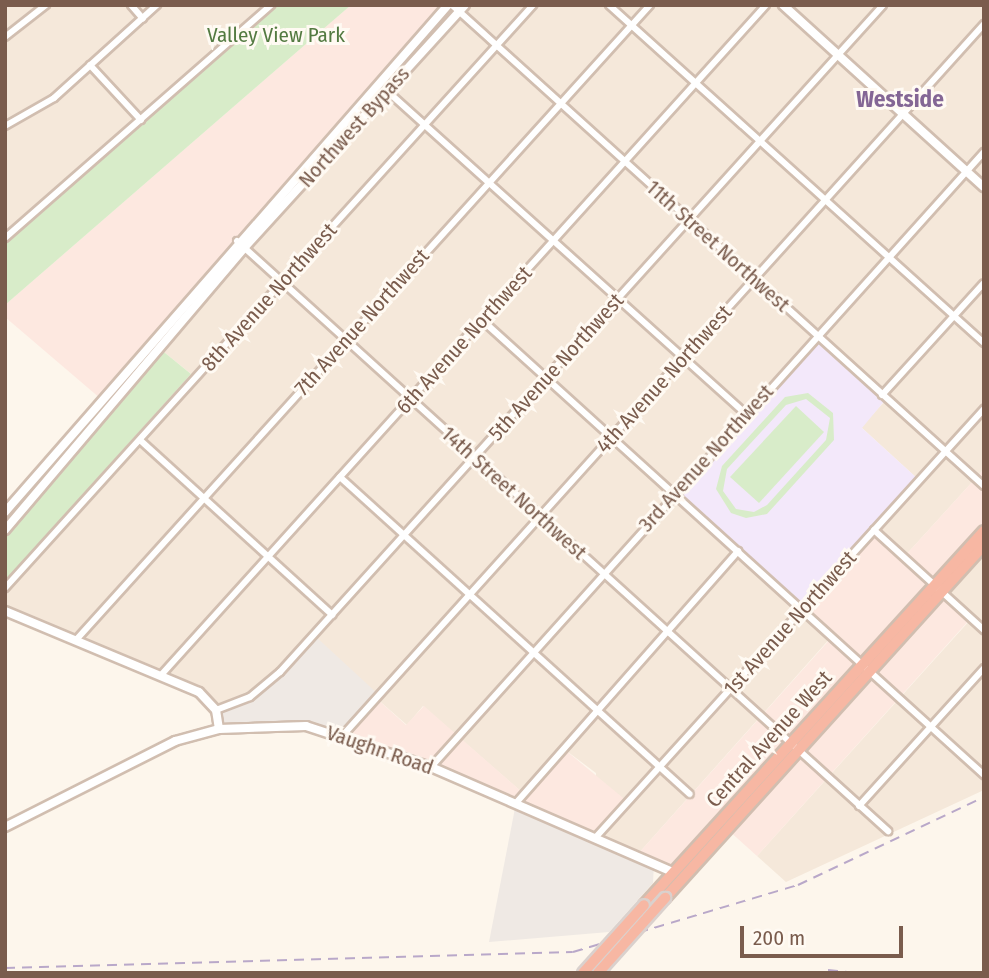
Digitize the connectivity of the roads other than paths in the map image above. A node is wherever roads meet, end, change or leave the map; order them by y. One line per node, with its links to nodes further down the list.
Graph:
1 (46, 5): 15 (street)
2 (131, 5): 12 (street)
3 (157, 5): 12 (street)
4 (271, 5): 24 (street)
5 (533, 5): 16 (street, 8th Avenue Northwest)
6 (609, 5): 14 (street)
7 (650, 5): 14 (street, 7th Avenue Northwest)
8 (766, 5): 20 (street, 6th Avenue Northwest)
9 (783, 5): 17 (main road)
10 (883, 5): 17 (street, 5th Avenue Northwest)
11 (456, 7): 16 (street, 11th Street Northwest); 19 (main road, Northwest Bypass); 21 (main road, Northwest Bypass)
12 (142, 19): 18 (street)
13 (984, 24): 23 (street, 4th Avenue Northwest)
14 (632, 25): 20 (street); 22 (street, 7th Avenue Northwest)
15 (5, 37)
16 (497, 45): 22 (street, 11th Street Northwest); 25 (street, 8th Avenue Northwest)
17 (838, 55): 23 (main road); 27 (street, 5th Avenue Northwest)
18 (90, 65): 24 (street); 26 (street)
19 (379, 83): 21 (street); 36 (main road, Northwest Bypass)
20 (696, 83): 27 (street); 29 (street, 6th Avenue Northwest)
21 (387, 90): 25 (street); 38 (main road, Northwest Bypass)
22 (560, 104): 29 (street, 11th Street Northwest); 31 (street, 7th Avenue Northwest)
23 (903, 114): 30 (main road); 33 (street, 4th Avenue Northwest)
24 (141, 120): 35 (street)
25 (425, 124): 31 (street); 41 (street, 8th Avenue Northwest)
26 (5, 126)
27 (760, 141): 33 (street); 34 (street, 5th Avenue Northwest)
28 (984, 152): 30 (street, 3rd Avenue Northwest)
29 (625, 162): 34 (street, 11th Street Northwest); 37 (street, 6th Avenue Northwest)
30 (966, 171): 32 (main road); 39 (street, 3rd Avenue Northwest)
31 (489, 183): 37 (street); 47 (street, 7th Avenue Northwest)
32 (984, 187)
33 (825, 200): 39 (street); 40 (street, 4th Avenue Northwest)
34 (689, 220): 40 (street, 11th Street Northwest); 43 (street, 5th Avenue Northwest)
35 (6, 238)
36 (237, 241): 38 (street, 14th Street Northwest); 63 (main road, Northwest Bypass)
37 (553, 242): 43 (street); 45 (street, 6th Avenue Northwest)
38 (244, 248): 41 (street, 14th Street Northwest); 65 (main road, Northwest Bypass)
39 (888, 257): 44 (street); 46 (street, 3rd Avenue Northwest)
40 (754, 279): 46 (street, 11th Street Northwest); 49 (street, 4th Avenue Northwest)
41 (282, 282): 47 (street, 14th Street Northwest); 56 (street, 8th Avenue Northwest)
42 (984, 283): 44 (street)
43 (618, 299): 49 (street); 50 (street, 5th Avenue Northwest)
44 (954, 316): 48 (street); 51 (street)
45 (482, 320): 50 (street); 52 (street, 6th Avenue Northwest)
46 (817, 336): 51 (street, 11th Street Northwest); 54 (street, 3rd Avenue Northwest)
47 (346, 340): 52 (street, 14th Street Northwest); 62 (street, 7th Avenue Northwest)
48 (984, 344)
49 (683, 357): 54 (street); 55 (street, 4th Avenue Northwest)
50 (546, 377): 55 (street); 58 (street, 5th Avenue Northwest)
51 (881, 395): 57 (street, 11th Street Northwest)
52 (410, 398): 58 (street, 14th Street Northwest); 59 (street, 6th Avenue Northwest)
53 (984, 408): 57 (street, 1st Avenue Northwest)
54 (746, 414): 61 (street, 3rd Avenue Northwest)
55 (612, 437): 61 (street); 64 (street, 4th Avenue Northwest)
56 (140, 440): 62 (street); 73 (street, 8th Avenue Northwest)
57 (945, 451): 60 (street, 11th Street Northwest); 66 (street, 1st Avenue Northwest)
58 (475, 457): 64 (street, 14th Street Northwest); 68 (street, 5th Avenue Northwest)
59 (340, 477): 68 (street); 71 (street, 6th Avenue Northwest)
60 (984, 486)
61 (674, 494): 70 (street); 72 (street, 3rd Avenue Northwest)
62 (204, 498): 71 (street); 81 (street, 7th Avenue Northwest)
63 (5, 512)
64 (540, 516): 72 (street, 14th Street Northwest); 75 (street, 4th Avenue Northwest)
65 (5, 530)
66 (874, 530): 74 (street); 76 (street, 1st Avenue Northwest)
67 (984, 531): 74 (highway, Central Avenue West)
68 (404, 536): 75 (street); 78 (street, 5th Avenue Northwest)
69 (984, 545): 74 (highway, Central Avenue West)
70 (738, 551): 76 (street); 80 (street)
71 (267, 557): 78 (street); 85 (street, 6th Avenue Northwest)
72 (603, 573): 80 (street, 14th Street Northwest); 82 (street, 3rd Avenue Northwest)
73 (5, 588)
74 (938, 589): 79 (street); 83 (highway, Central Avenue West)
75 (469, 595): 82 (street); 91 (street, 4th Avenue Northwest)
76 (803, 609): 83 (street); 86 (street, 1st Avenue Northwest)
77 (5, 611): 81 (main road)
78 (332, 615): 87 (street, 5th Avenue Northwest)
79 (984, 630)
80 (668, 631): 86 (street, 14th Street Northwest); 88 (street)
81 (76, 640): 85 (main road)
82 (532, 653): 88 (street); 93 (street, 3rd Avenue Northwest)
83 (866, 668): 89 (street); 92 (highway, Central Avenue West)
84 (984, 668): 89 (street)
85 (162, 674): 87 (main road)
86 (732, 688): 92 (street, 14th Street Northwest); 94 (street, 1st Avenue Northwest)
87 (216, 710): 90 (main road)
88 (597, 711): 94 (street); 97 (street)
89 (930, 728): 95 (street); 98 (street)
90 (219, 729): 91 (main road, Vaughn Road); 99 (main road, Vaughn Road)
91 (344, 734): 93 (main road, Vaughn Road)
92 (796, 746): 98 (street, 14th Street Northwest); 100 (highway, Central Avenue West); 103 (highway, Central Avenue West)
93 (431, 767): 97 (main road, Vaughn Road)
94 (659, 767): 96 (street); 102 (street, 1st Avenue Northwest)
95 (984, 775)
96 (690, 794)
97 (516, 803): 102 (main road, Vaughn Road)
98 (859, 806): 101 (street, 14th Street Northwest)
99 (5, 827)
100 (727, 829): 103 (highway); 104 (highway, Central Avenue West)
101 (888, 831)
102 (596, 837): 103 (main road, Vaughn Road)
103 (673, 872): 104 (highway); 105 (highway, Central Avenue West, bridge)
104 (662, 898): 106 (highway, Central Avenue West, bridge)
105 (583, 973)
106 (598, 973)

